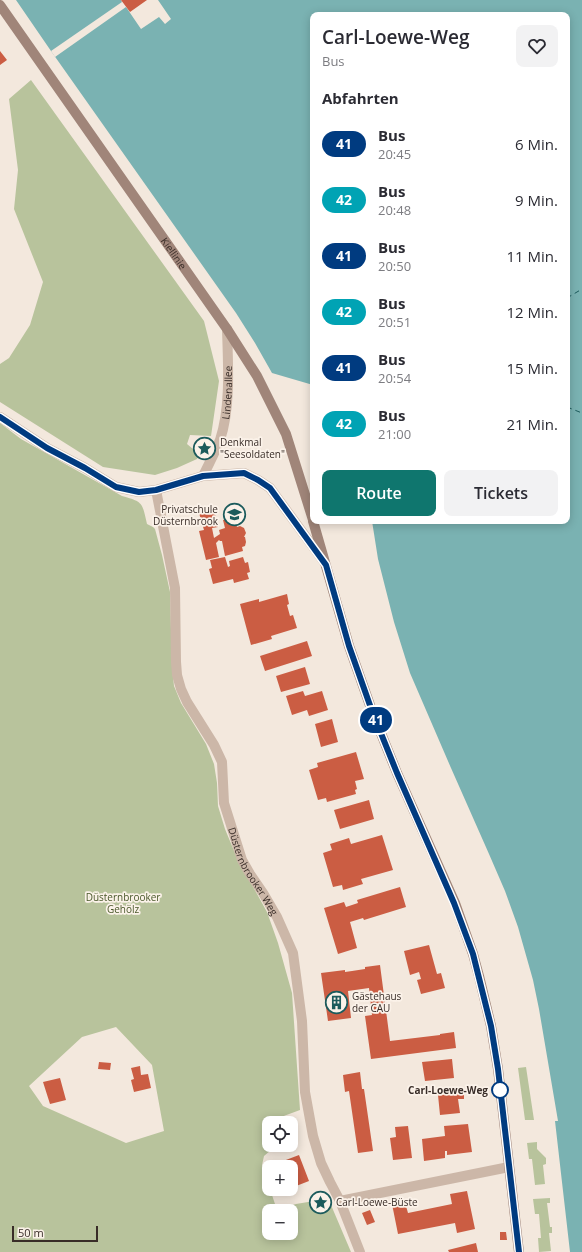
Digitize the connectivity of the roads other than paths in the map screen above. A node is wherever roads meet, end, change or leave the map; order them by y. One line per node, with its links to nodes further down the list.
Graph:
1 (0, 5): 2 (street, Kiellinie)
2 (227, 329): 4 (street, Lindenallee); 6 (street, Kiellinie)
3 (0, 417): 5 (street)
4 (203, 476): 5 (street); 8 (street)
5 (156, 490): 10 (street, Düsternbrooker Weg)
6 (310, 511)
7 (314, 524): 8 (street, Kiellinie)
8 (326, 565): 9 (street, Kiellinie)
9 (509, 1167): 10 (street); 12 (street, Kiellinie)
10 (340, 1201): 11 (street, Düsternbrooker Weg)
11 (360, 1252)
12 (519, 1252)

